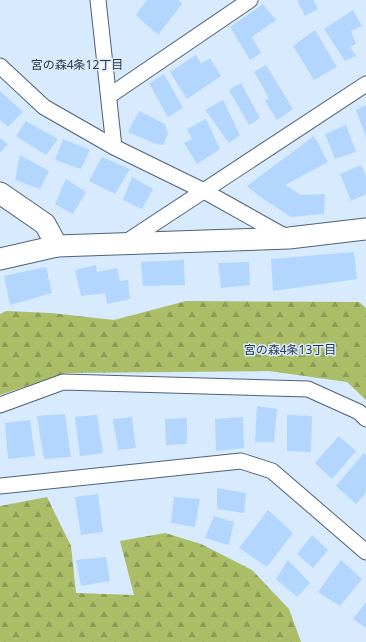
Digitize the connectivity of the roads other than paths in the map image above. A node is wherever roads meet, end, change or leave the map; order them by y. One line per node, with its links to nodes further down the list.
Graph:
1 (98, 0): 5 (street)
2 (250, 0): 5 (street)
3 (0, 66): 6 (street)
4 (366, 84): 7 (street)
5 (108, 96): 6 (street)
6 (114, 147): 7 (street)
7 (204, 191): 10 (street); 11 (street)
8 (0, 193): 12 (street)
9 (366, 229): 10 (street)
10 (289, 238): 11 (street)
11 (122, 244): 12 (street)
12 (57, 246): 13 (street)
13 (0, 258)
14 (0, 405): 15 (street)
15 (366, 419)
16 (0, 486): 17 (street)
17 (366, 552)

